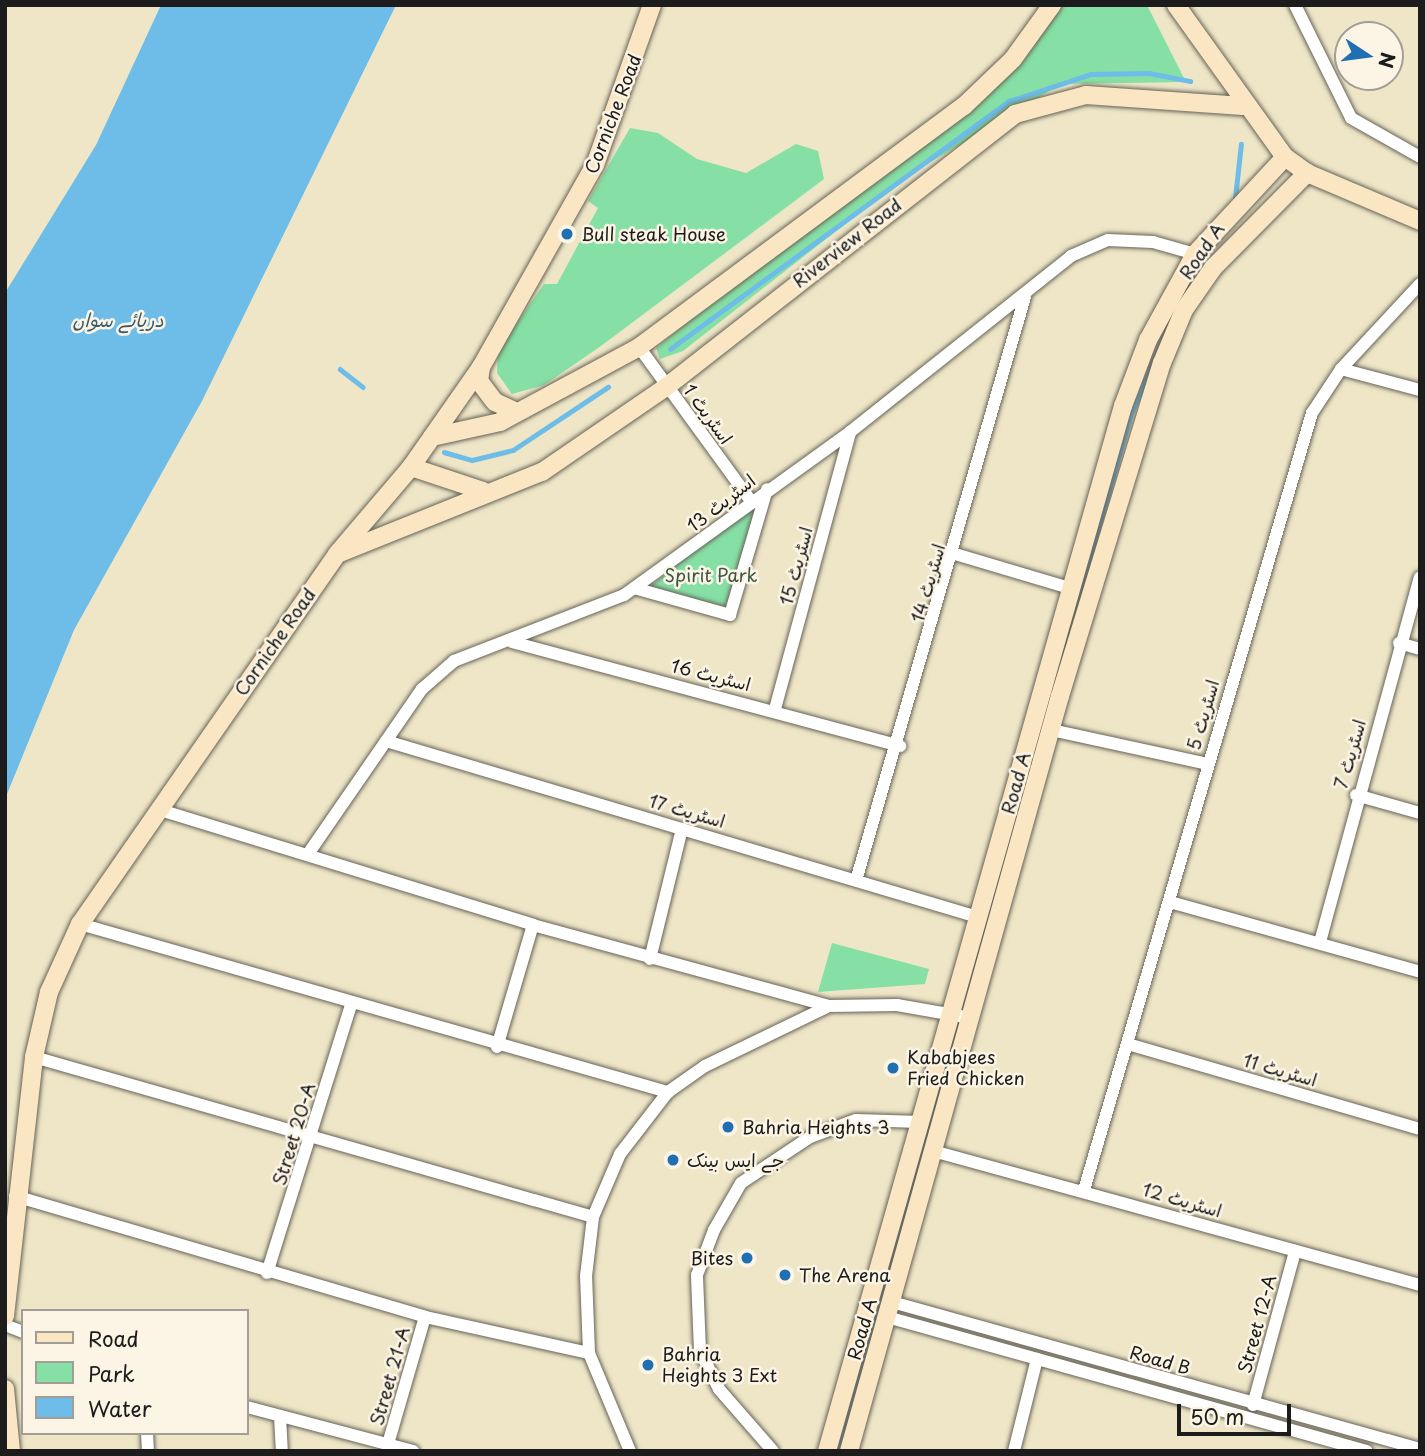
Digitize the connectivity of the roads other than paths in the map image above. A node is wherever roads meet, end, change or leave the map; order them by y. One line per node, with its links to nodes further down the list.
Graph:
1 (652, 5): 14 (street, Corniche Road)
2 (1052, 5): 13 (street)
3 (1176, 5): 5 (street)
4 (1295, 5): 7 (street)
5 (1243, 106): 6 (street); 16 (street, Riverview Road)
6 (1285, 157): 8 (street); 10 (street, Road A)
7 (1420, 157)
8 (1307, 173): 9 (street); 34 (street, Road A)
9 (1420, 221)
10 (1195, 254): 12 (street, اسٹریٹ 13); 29 (street, Road A)
11 (1420, 284): 15 (street, اسٹریٹ 5)
12 (1025, 297): 19 (street, اسٹریٹ 13); 25 (street, اسٹریٹ 14)
13 (639, 347): 16 (street, اسٹریٹ 1); 18 (street)
14 (481, 367): 18 (street); 20 (street, Corniche Road)
15 (1341, 369): 17 (street); 37 (street, اسٹریٹ 5)
16 (666, 387): 23 (street, Riverview Road); 24 (street, اسٹریٹ 1)
17 (1420, 390)
18 (516, 412): 20 (street)
19 (850, 432): 22 (street, اسٹریٹ 13); 33 (street, اسٹریٹ 15)
20 (432, 437): 21 (street, Corniche Road)
21 (411, 467): 23 (street); 26 (street, Corniche Road)
22 (767, 489): 24 (street, اسٹریٹ 13); 28 (street)
23 (483, 491): 26 (street, Riverview Road)
24 (750, 500): 28 (street, اسٹریٹ 13)
25 (955, 554): 29 (street); 36 (street, اسٹریٹ 14)
26 (337, 555): 39 (street, Corniche Road)
27 (1420, 577): 31 (street, اسٹریٹ 7)
28 (634, 588): 30 (street, اسٹریٹ 13)
29 (1073, 589): 45 (street, Road A)
30 (512, 642): 33 (street, اسٹریٹ 16); 35 (street, اسٹریٹ 13)
31 (1399, 643): 32 (street); 38 (street, اسٹریٹ 7)
32 (1420, 649)
33 (775, 709): 36 (street, اسٹریٹ 16)
34 (1051, 730): 37 (street); 54 (street, Road A)
35 (386, 741): 41 (street, اسٹریٹ 17); 42 (street, اسٹریٹ 13)
36 (900, 746): 43 (street, اسٹریٹ 14)
37 (1208, 764): 44 (street, اسٹریٹ 5)
38 (1356, 795): 40 (street); 48 (street, اسٹریٹ 7)
39 (157, 809): 42 (street); 46 (street, Corniche Road)
40 (1420, 813)
41 (682, 828): 43 (street, اسٹریٹ 17); 49 (street)
42 (308, 853): 47 (street)
43 (857, 877): 45 (street, اسٹریٹ 17)
44 (1170, 902): 48 (street); 55 (street, اسٹریٹ 5)
45 (978, 917): 53 (street, Road A)
46 (80, 923): 51 (street); 57 (street, Corniche Road)
47 (533, 925): 49 (street); 56 (street)
48 (1320, 943): 50 (street)
49 (650, 959): 52 (street)
50 (1420, 972)
51 (351, 1005): 56 (street); 61 (street, Street 20-A)
52 (829, 1006): 53 (street); 58 (street)
53 (951, 1016): 54 (street); 59 (street, Road A)
54 (971, 1018): 62 (street, Road A)
55 (1131, 1045): 60 (street, اسٹریٹ 11); 63 (street, اسٹریٹ 5)
56 (497, 1047): 58 (street)
57 (34, 1057): 61 (street); 64 (street, Corniche Road)
58 (668, 1092): 65 (street)
59 (921, 1122): 84 (street); 85 (street, Road A)
60 (1420, 1129)
61 (312, 1140): 65 (street); 67 (street, Street 20-A)
62 (933, 1151): 63 (street, اسٹریٹ 12); 69 (street, Road A)
63 (1084, 1190): 66 (street, اسٹریٹ 12)
64 (15, 1196): 67 (street); 70 (street, Corniche Road)
65 (593, 1217): 72 (street)
66 (1294, 1251): 68 (street, اسٹریٹ 12); 75 (street, Street 12-A)
67 (267, 1273): 71 (street)
68 (1420, 1285)
69 (890, 1310): 73 (street, Road B); 75 (street, Road B); 86 (street, Road A)
70 (5, 1316)
71 (425, 1317): 72 (street); 78 (street, Street 21-A)
72 (589, 1353): 83 (street)
73 (1037, 1359): 87 (street); 88 (street, Road B)
74 (5, 1389): 80 (street)
75 (1253, 1405): 79 (street, Road B)
76 (248, 1407): 77 (street)
77 (280, 1416): 78 (street); 81 (street)
78 (388, 1444): 82 (street)
79 (1420, 1449)
80 (11, 1451)
81 (282, 1451)
82 (413, 1451)
83 (630, 1451)
84 (773, 1451)
85 (828, 1451)
86 (849, 1451)
87 (1014, 1451)
88 (1367, 1451)

